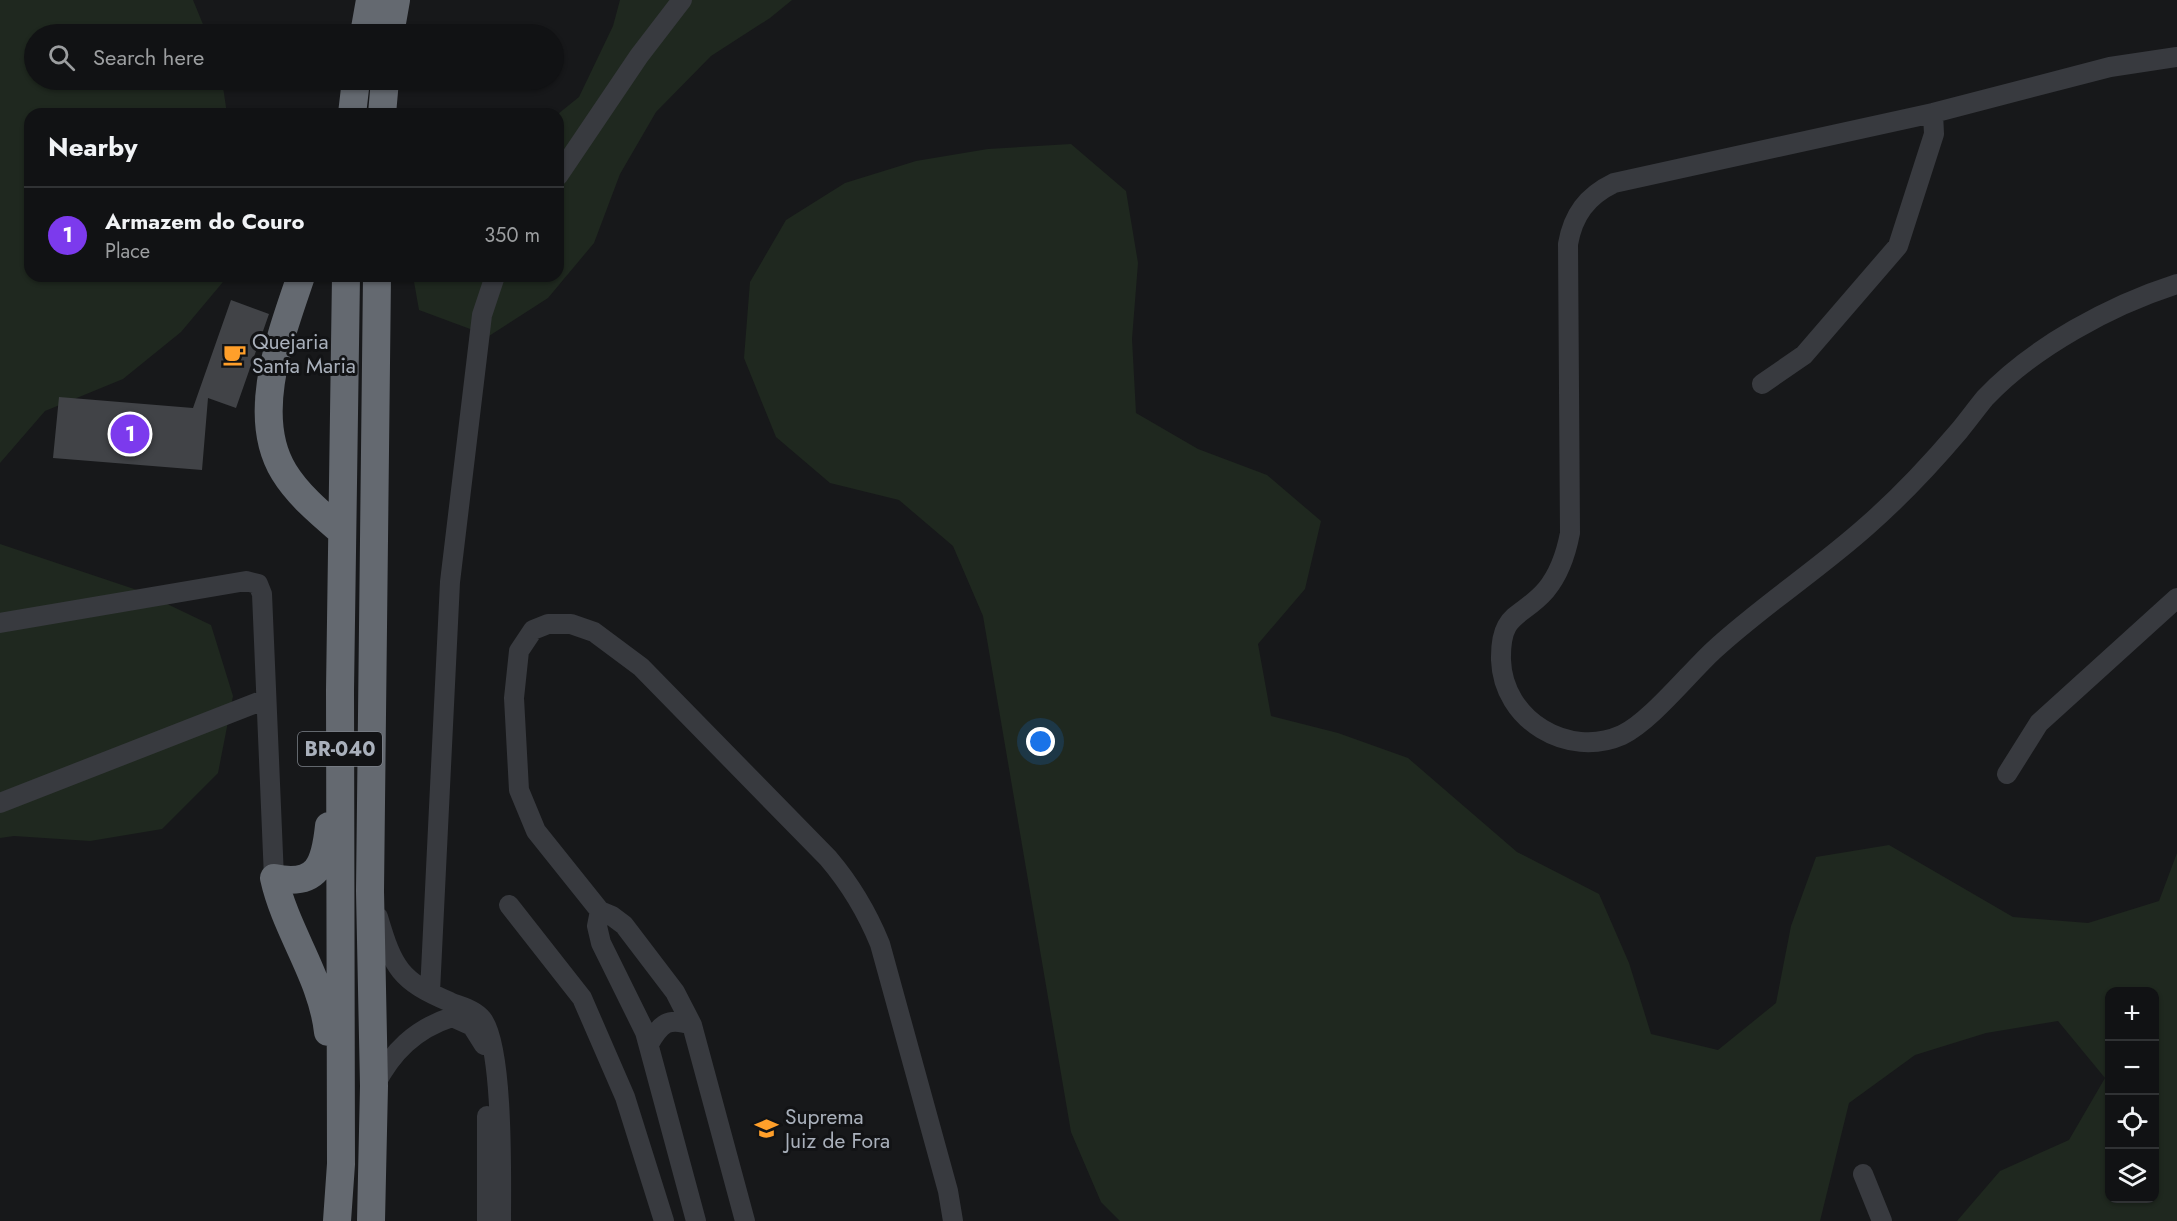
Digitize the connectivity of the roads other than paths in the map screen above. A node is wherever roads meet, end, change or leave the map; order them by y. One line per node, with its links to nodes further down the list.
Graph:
1 (370, 0): 4 (highway)
2 (396, 0): 5 (highway)
3 (682, 0): 12 (street)
4 (366, 24)
5 (392, 24)
6 (2177, 57): 11 (street)
7 (355, 90): 9 (highway)
8 (384, 90): 10 (highway)
9 (353, 108)
10 (383, 108)
11 (1933, 112): 17 (street); 18 (street)
12 (564, 167)
13 (299, 282): 19 (highway)
14 (346, 282): 19 (highway, BR-040)
15 (376, 282): 27 (highway, BR-040)
16 (493, 282): 30 (street)
17 (2177, 284)
18 (1762, 384)
19 (342, 532): 22 (highway, BR-040)
20 (2177, 598): 24 (street)
21 (0, 623): 23 (street)
22 (340, 690): 26 (highway); 35 (highway, BR-040)
23 (266, 699): 25 (street); 26 (street)
24 (2007, 774)
25 (0, 803)
26 (274, 878): 35 (highway)
27 (370, 891): 30 (street); 34 (highway, BR-040)
28 (509, 905): 41 (street)
29 (600, 911): 32 (street); 33 (street); 44 (street)
30 (430, 992): 31 (street)
31 (451, 1010): 34 (street); 39 (street); 40 (street)
32 (692, 1025): 33 (street); 43 (street)
33 (649, 1044): 42 (street)
34 (374, 1086): 38 (highway, BR-040)
35 (341, 1164): 37 (highway, BR-040)
36 (1863, 1174): 45 (street)
37 (338, 1221)
38 (371, 1221)
39 (487, 1221)
40 (501, 1221)
41 (664, 1221)
42 (696, 1221)
43 (745, 1221)
44 (953, 1221)
45 (1882, 1221)

